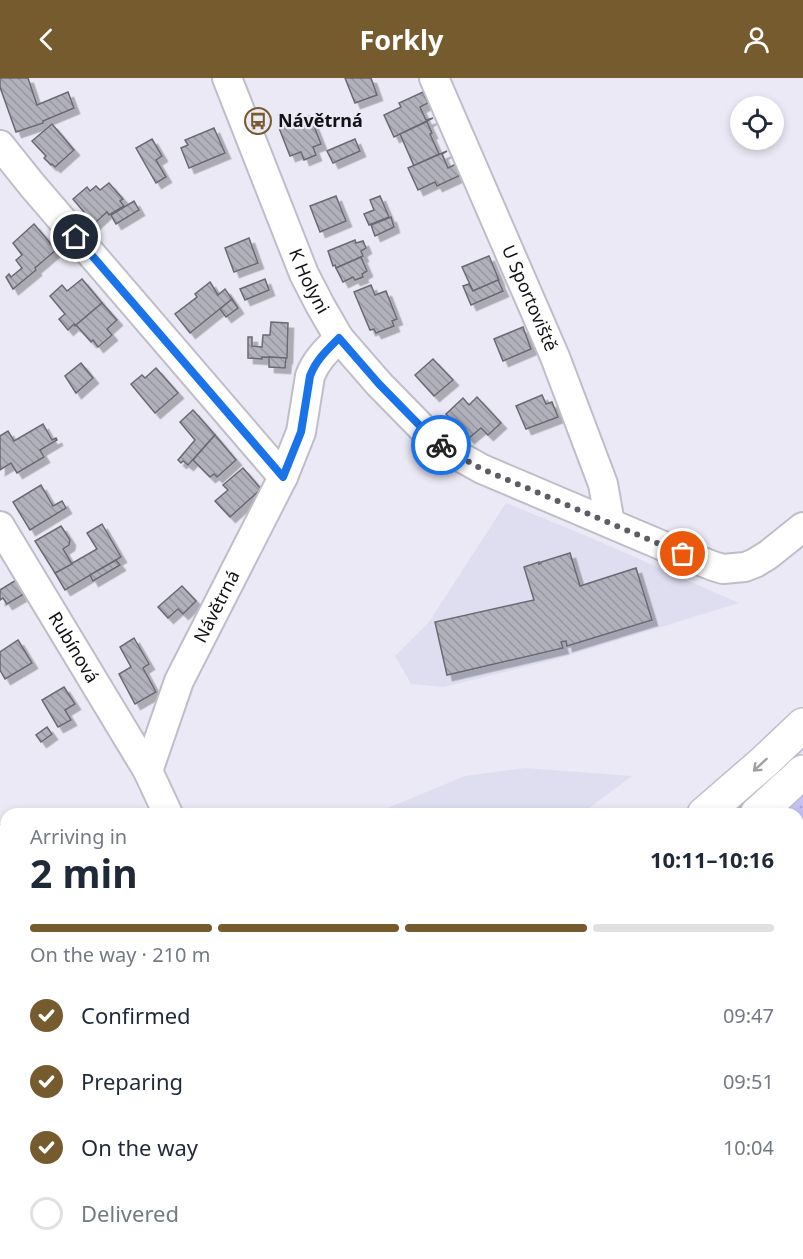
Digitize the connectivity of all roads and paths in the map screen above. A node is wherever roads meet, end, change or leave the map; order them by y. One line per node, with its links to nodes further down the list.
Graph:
1 (227, 78): 4 (street, K Holyni)
2 (434, 78): 6 (street, U Sportoviště)
3 (0, 145): 5 (street)
4 (339, 338): 5 (street, Návětrná); 6 (street, K Holyni)
5 (283, 477): 10 (street, Návětrná)
6 (610, 523): 8 (street, K Holyni)
7 (0, 526): 10 (street, Rubínová)
8 (803, 527)
9 (803, 724): 13 (main road, one-way to 13)
10 (148, 771): 12 (street)
11 (803, 772): 14 (main road)
12 (165, 808)
13 (711, 808)
14 (764, 808)

